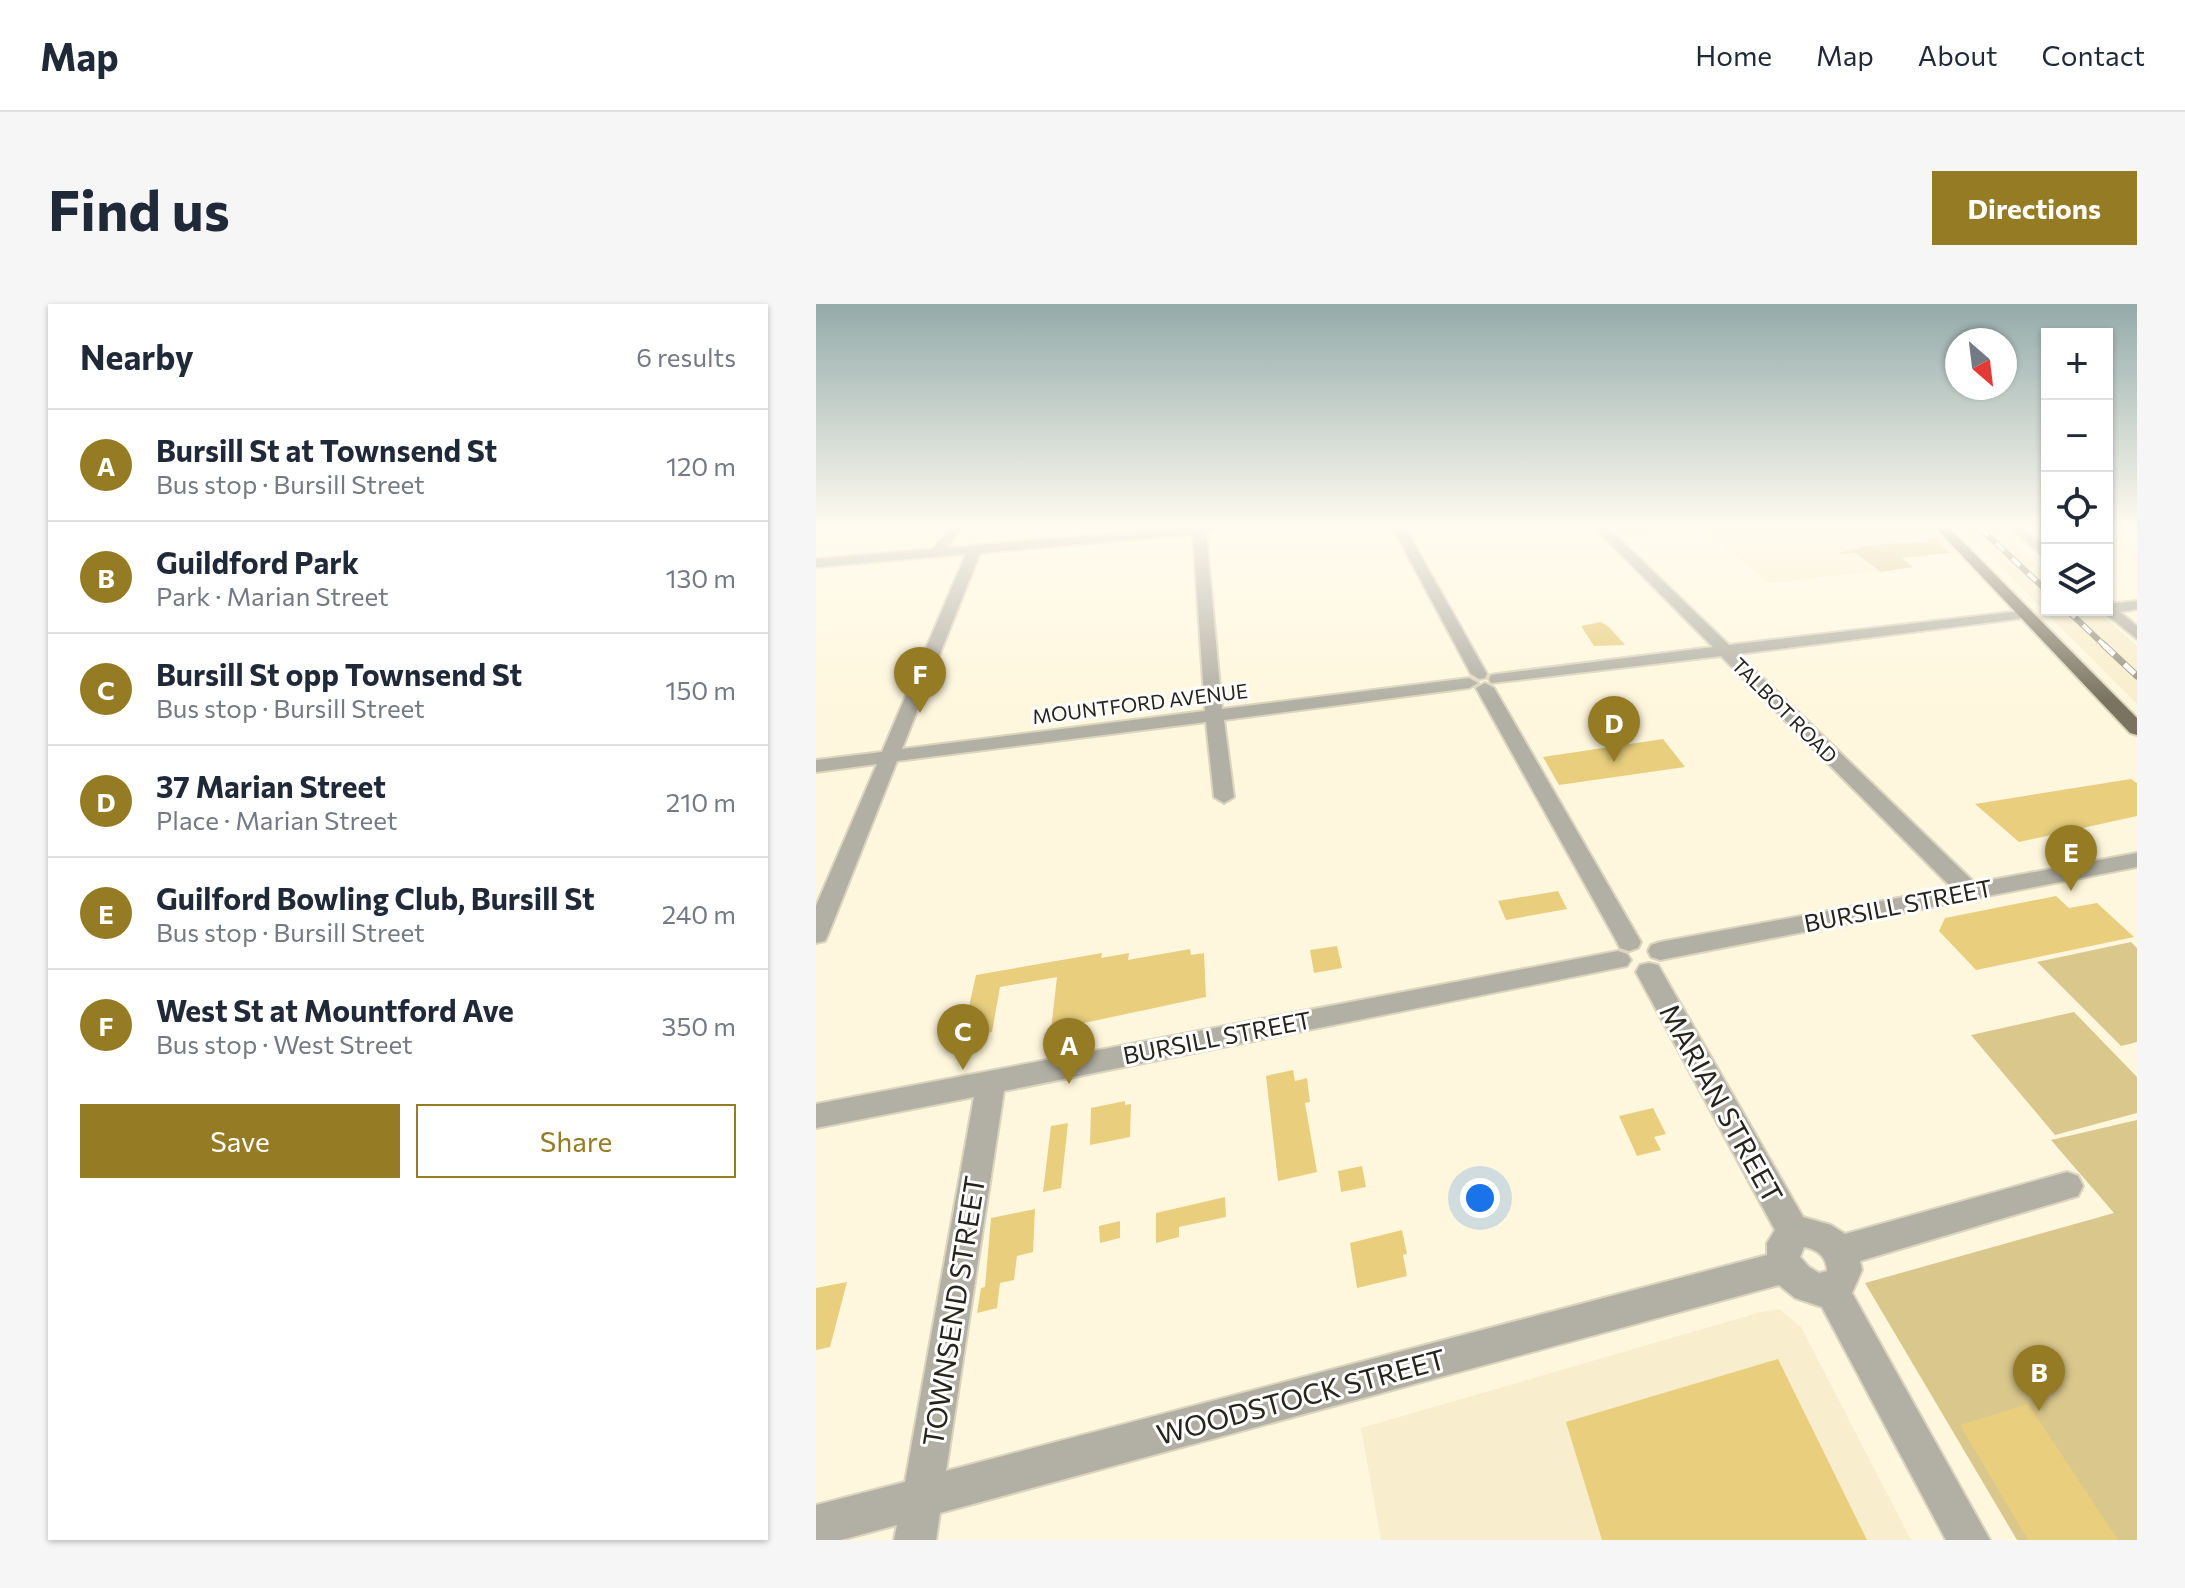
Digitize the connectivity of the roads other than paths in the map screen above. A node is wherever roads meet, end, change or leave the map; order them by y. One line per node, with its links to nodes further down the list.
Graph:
1 (959, 586): 15 (street)
2 (1209, 586): 13 (street)
3 (1431, 586): 12 (street)
4 (1659, 586): 11 (street, TALBOT ROAD)
5 (1998, 586): 9 (main road)
6 (2137, 605): 7 (street)
7 (2113, 607)
8 (2113, 612): 10 (street)
9 (2024, 613): 11 (street, MOUNTFORD AVENUE); 14 (main road)
10 (2137, 634)
11 (1725, 651): 12 (street, MOUNTFORD AVENUE); 19 (street, TALBOT ROAD)
12 (1483, 681): 13 (street, MOUNTFORD AVENUE); 22 (street)
13 (1214, 715): 15 (street, MOUNTFORD AVENUE); 17 (street)
14 (2137, 729)
15 (887, 757): 16 (street, MOUNTFORD AVENUE); 20 (street)
16 (816, 766)
17 (1224, 797)
18 (2137, 860): 19 (street, BURSILL STREET)
19 (1970, 892): 23 (street, BURSILL STREET)
20 (825, 893): 21 (street)
21 (816, 935)
22 (1624, 951): 23 (street); 24 (street, BURSILL STREET)
23 (1655, 962): 27 (street, MARIAN STREET)
24 (991, 1081): 25 (street, BURSILL STREET); 30 (street, TOWNSEND STREET)
25 (816, 1116)
26 (2067, 1186): 28 (street)
27 (1790, 1250): 28 (street); 29 (street); 30 (street, WOODSTOCK STREET)
28 (1840, 1251): 29 (street)
29 (1831, 1289): 33 (street)
30 (922, 1496): 31 (street, WOODSTOCK STREET); 32 (street, TOWNSEND STREET)
31 (816, 1526)
32 (915, 1540)
33 (1969, 1540)

